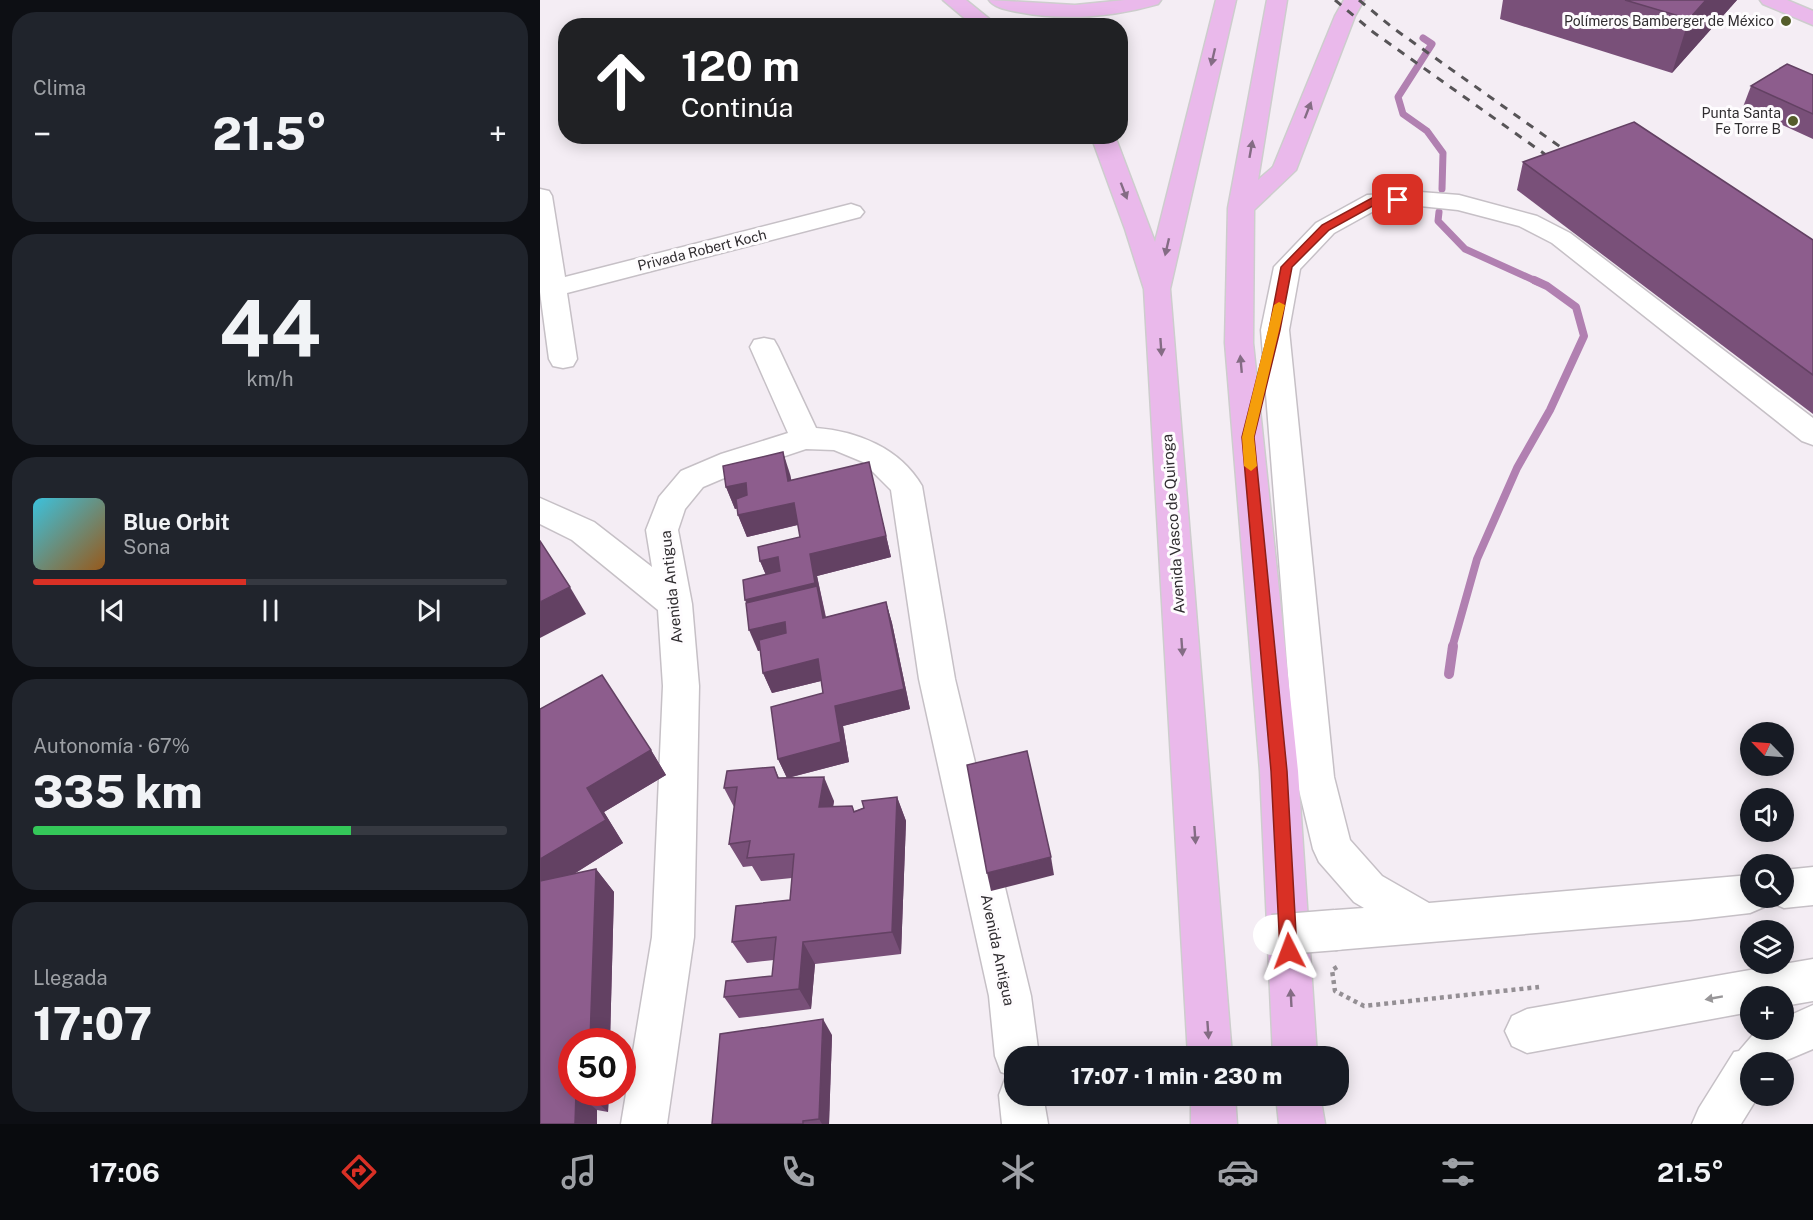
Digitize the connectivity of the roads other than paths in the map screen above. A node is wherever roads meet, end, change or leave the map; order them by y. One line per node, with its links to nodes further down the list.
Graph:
1 (953, 0): 8 (main road)
2 (999, 0): 3 (main road)
3 (1151, 0)
4 (1226, 0): 15 (main road, Avenida Vasco de Quiroga, one-way to 15)
5 (1277, 0): 12 (main road, one-way to 5)
6 (1354, 0): 12 (main road, one-way to 6)
7 (1770, 0): 9 (main road)
8 (977, 18)
9 (1813, 19)
10 (1106, 144): 15 (main road, one-way to 15)
11 (540, 196): 14 (street)
12 (1241, 208): 20 (main road, one-way to 12)
13 (851, 212): 14 (street, Privada Robert Koch)
14 (553, 288): 18 (street)
15 (1157, 289): 33 (main road, Avenida Vasco de Quiroga, one-way to 33)
16 (1275, 330): 19 (street); 20 (street); 27 (street)
17 (764, 347): 21 (street)
18 (563, 359)
19 (1813, 434)
20 (1248, 437): 34 (main road, one-way to 20)
21 (805, 438): 23 (street, Avenida Antigua); 32 (street, Avenida Antigua)
22 (540, 510): 23 (street)
23 (675, 604): 40 (street, Avenida Antigua)
24 (1813, 886): 25 (street)
25 (1794, 889)
26 (1740, 895): 27 (street)
27 (1426, 923): 28 (street, bridge)
28 (1273, 935)
29 (1813, 980): 31 (street, one-way to 31)
30 (1813, 1028): 35 (street)
31 (1527, 1031)
32 (1016, 1046)
33 (1209, 1046)
34 (1294, 1046)
35 (1765, 1052)
36 (1740, 1084): 44 (street)
37 (1023, 1106): 41 (street)
38 (1213, 1106): 42 (main road)
39 (1300, 1106): 43 (main road)
40 (644, 1124)
41 (1025, 1124)
42 (1214, 1124)
43 (1302, 1124)
44 (1715, 1124)

